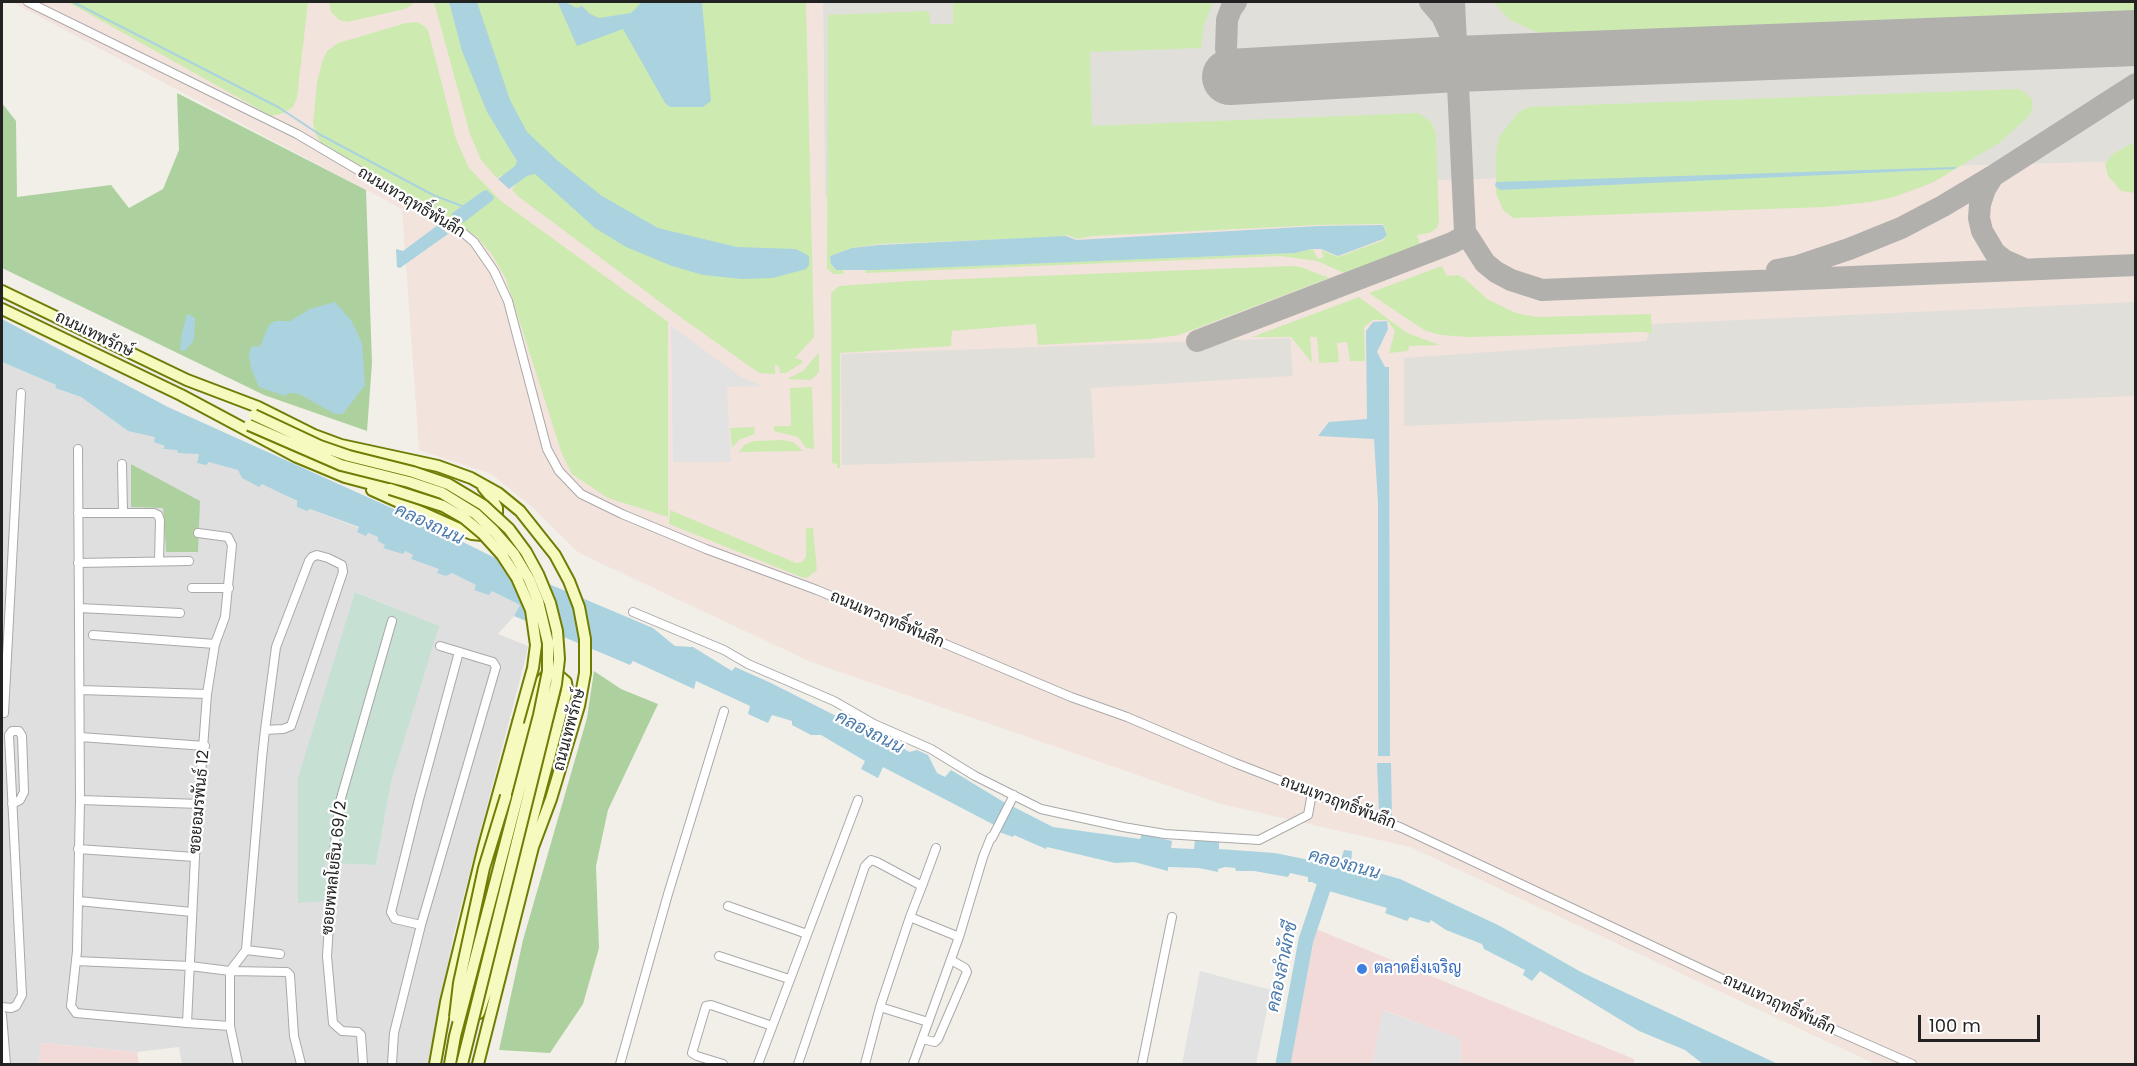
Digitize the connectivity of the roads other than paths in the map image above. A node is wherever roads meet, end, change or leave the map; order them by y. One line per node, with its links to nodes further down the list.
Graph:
1 (28, 2): 38 (street, ถนนเทวฤทธิ์พันลึก)
2 (2, 291): 4 (main road, ถนนเทพรักษ์)
3 (2, 309): 6 (main road, ถนนเทพรักษ์)
4 (187, 380): 7 (main road, ถนนเทพรักษ์); 11 (main road, ถนนเทพรักษ์)
5 (21, 393): 30 (street)
6 (180, 395): 7 (main road, ถนนเทพรักษ์); 10 (main road, ถนนเทพรักษ์)
7 (252, 420): 73 (main road, ถนนเทพรักษ์, bridge); 74 (main road, ถนนเทพรักษ์, bridge)
8 (78, 449): 13 (street)
9 (122, 464): 12 (street)
10 (345, 477): 11 (main road); 65 (main road, ถนนเทพรักษ์, bridge)
11 (471, 478): 44 (main road, ถนนเทพรักษ์)
12 (123, 512): 13 (street); 15 (street)
13 (78, 513): 17 (street)
14 (198, 533): 19 (street, ซอยอมรพันธ์ 12)
15 (159, 561): 16 (street); 17 (street)
16 (189, 561)
17 (78, 563): 20 (street)
18 (192, 588): 19 (street)
19 (229, 588): 25 (street, ซอยอมรพันธ์ 12)
20 (79, 608): 22 (street); 29 (street)
21 (633, 612): 39 (street)
22 (180, 613)
23 (392, 621): 80 (street, ซอยพหลโยธิน 69/2)
24 (93, 635): 25 (street)
25 (215, 644): 31 (street, ซอยอมรพันธ์ 12)
26 (440, 646): 27 (street)
27 (459, 652): 54 (street); 54 (street)
28 (539, 684): 34 (main road); 65 (main road); 73 (main road, bridge)
29 (80, 690): 31 (street); 36 (street)
30 (3, 693): 33 (street)
31 (207, 694): 37 (street, ซอยอมรพันธ์ 12)
32 (724, 711): 85 (street)
33 (4, 713)
34 (559, 719): 44 (main road); 74 (main road, bridge)
35 (265, 730): 35 (street); 57 (street)
36 (80, 737): 37 (street); 40 (street)
37 (205, 746): 43 (street, ซอยอมรพันธ์ 12)
38 (1312, 793): 39 (street); 92 (street, ถนนเทวฤทธิ์พันลึก)
39 (1014, 795): 56 (street)
40 (80, 800): 43 (street); 46 (street)
41 (858, 800): 55 (street)
42 (12, 804): 42 (street); 66 (street)
43 (200, 804): 47 (street, ซอยอมรพันธ์ 12)
44 (533, 847): 84 (main road, ถนนเทพรักษ์)
45 (936, 848): 48 (street)
46 (78, 849): 47 (street); 49 (street)
47 (195, 857): 51 (street, ซอยอมรพันธ์ 12)
48 (922, 886): 52 (street); 88 (street)
49 (78, 901): 51 (street); 61 (street)
50 (728, 906): 55 (street)
51 (192, 912): 62 (street, ซอยอมรพันธ์ 12)
52 (910, 917): 56 (street); 67 (street)
53 (1172, 917): 91 (street)
54 (421, 925): 81 (street)
55 (807, 934): 64 (street)
56 (959, 937): 60 (street)
57 (246, 950): 58 (street); 63 (street)
58 (280, 954)
59 (719, 956): 64 (street)
60 (951, 960): 69 (street); 75 (street)
61 (76, 962): 62 (street); 70 (street)
62 (190, 966): 63 (street); 70 (street, ซอยอมรพันธ์ 12)
63 (230, 971): 71 (street); 79 (street)
64 (789, 979): 72 (street)
65 (446, 1002): 76 (main road, ถนนเทพรักษ์)
66 (2, 1007)
67 (880, 1007): 69 (street); 89 (street)
68 (2, 1015): 77 (street)
69 (928, 1022): 75 (street)
70 (187, 1023): 71 (street)
71 (230, 1026): 78 (street)
72 (771, 1026): 86 (street); 87 (street)
73 (455, 1036): 82 (main road, ถนนเทพรักษ์, bridge)
74 (467, 1038): 83 (main road, ถนนเทพรักษ์, bridge)
75 (922, 1039): 90 (street)
76 (435, 1064)
77 (6, 1065)
78 (238, 1065)
79 (301, 1065)
80 (363, 1065)
81 (392, 1065)
82 (450, 1065)
83 (462, 1065)
84 (478, 1065)
85 (620, 1065)
86 (723, 1065)
87 (758, 1065)
88 (798, 1065)
89 (865, 1065)
90 (914, 1065)
91 (1142, 1065)
92 (1912, 1065)

